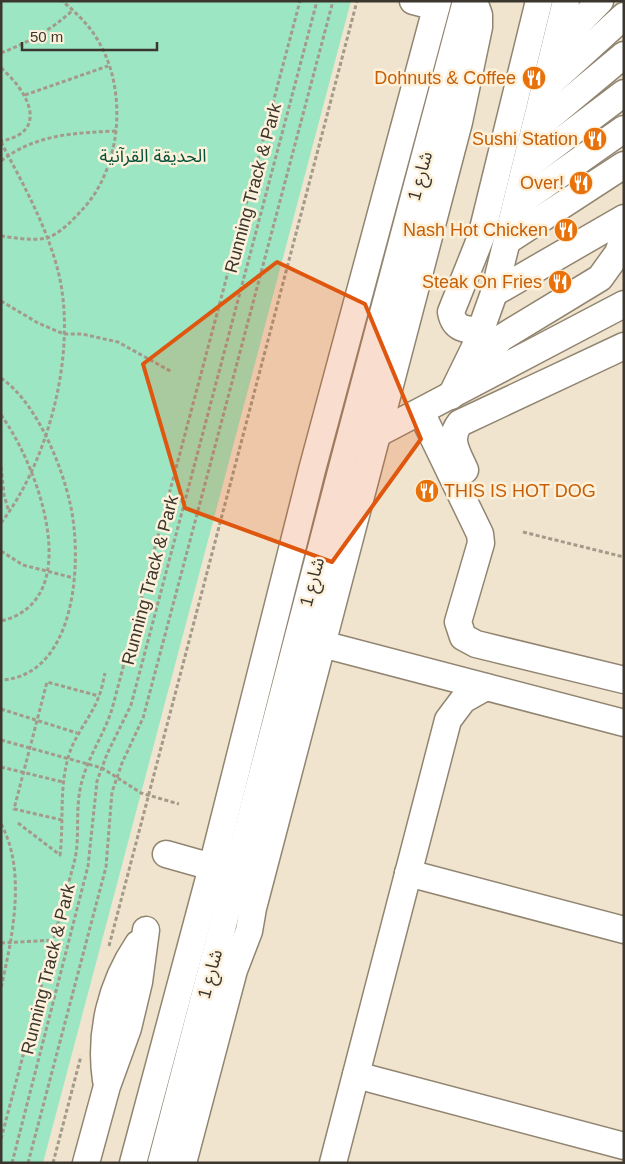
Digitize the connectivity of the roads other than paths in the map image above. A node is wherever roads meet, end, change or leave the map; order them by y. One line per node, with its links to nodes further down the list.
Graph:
1 (466, 1): 41 (street, شارع 1)
2 (474, 1): 27 (street)
3 (539, 1): 22 (street)
4 (600, 1): 8 (street)
5 (429, 3): 37 (street, شارع 1)
6 (568, 5): 8 (street)
7 (624, 16): 10 (street)
8 (556, 47): 10 (street)
9 (624, 55): 12 (street)
10 (546, 87): 12 (street)
11 (624, 93): 15 (street)
12 (535, 128): 15 (street)
13 (624, 130): 16 (street)
14 (624, 165): 19 (street)
15 (526, 167): 16 (street)
16 (516, 205): 19 (street)
17 (624, 218): 20 (street)
18 (624, 236): 24 (street)
19 (508, 241): 20 (street)
20 (494, 293): 22 (street)
21 (624, 304): 24 (street)
22 (480, 330): 25 (street)
23 (624, 346): 28 (street)
24 (478, 382): 25 (street)
25 (451, 396): 26 (street)
26 (421, 412): 27 (street); 28 (street)
27 (377, 434): 30 (street)
28 (447, 449): 29 (street); 32 (street)
29 (486, 516)
30 (322, 644): 31 (street); 39 (street)
31 (432, 673): 33 (street); 34 (street)
32 (624, 680)
33 (486, 687): 34 (street); 35 (street)
34 (448, 720): 38 (street)
35 (624, 723)
36 (166, 854): 37 (street)
37 (212, 866): 46 (street, شارع 1)
38 (408, 873): 40 (street); 42 (street)
39 (253, 908): 41 (street); 48 (street)
40 (624, 930)
41 (216, 954): 47 (street, شارع 1)
42 (356, 1076): 44 (street); 49 (street)
43 (107, 1086): 45 (street)
44 (624, 1146)
45 (86, 1163)
46 (133, 1163)
47 (161, 1163)
48 (183, 1163)
49 (333, 1163)

